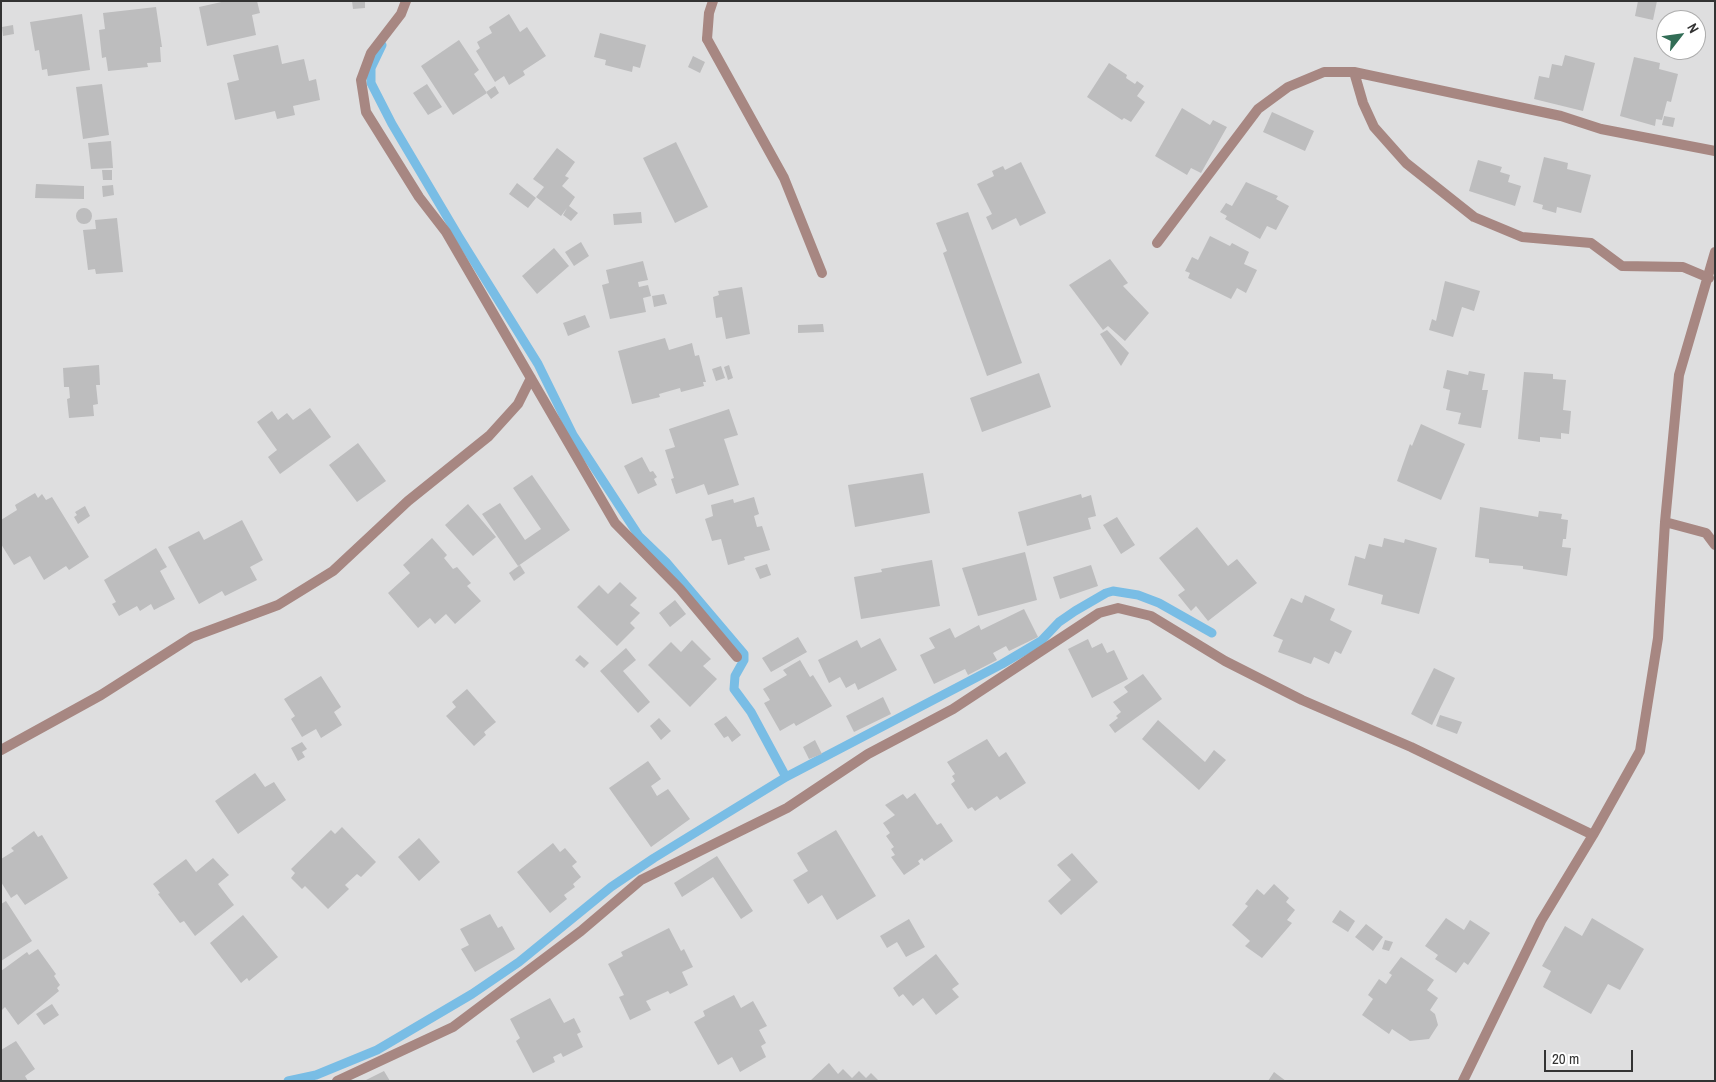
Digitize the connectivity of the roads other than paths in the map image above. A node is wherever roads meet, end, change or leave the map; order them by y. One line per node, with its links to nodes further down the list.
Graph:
1 (406, 1): 9 (street)
2 (713, 1): 7 (street)
3 (1354, 72): 4 (street); 5 (street); 8 (street)
4 (1715, 151)
5 (1157, 242)
6 (1715, 252): 8 (street)
7 (822, 273)
8 (1709, 278): 10 (street)
9 (531, 378): 12 (street); 13 (street)
10 (1665, 522): 11 (street); 14 (street)
11 (1715, 545)
12 (736, 657)
13 (1, 750)
14 (1594, 835): 15 (street); 16 (street)
15 (337, 1081)
16 (1463, 1081)

